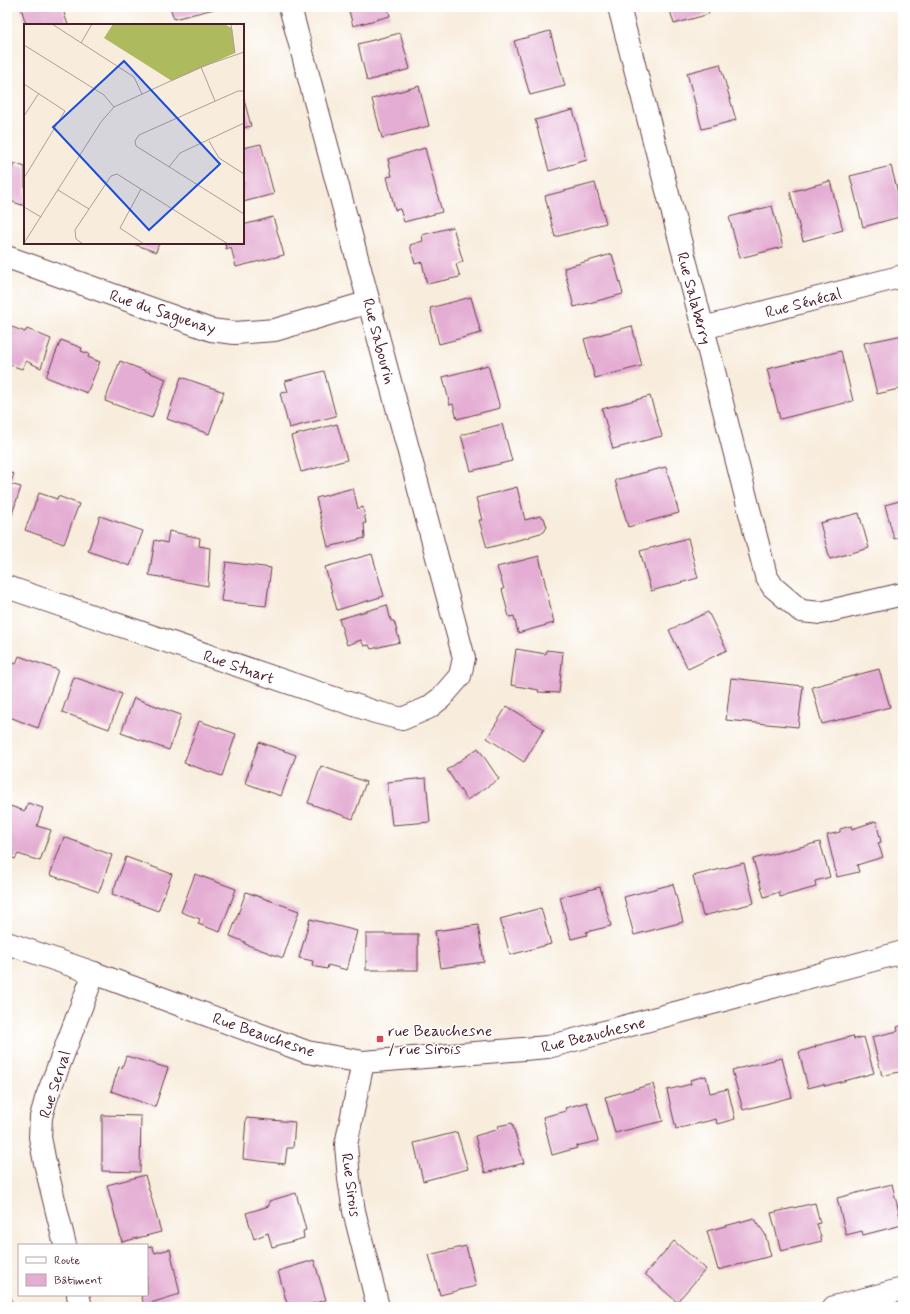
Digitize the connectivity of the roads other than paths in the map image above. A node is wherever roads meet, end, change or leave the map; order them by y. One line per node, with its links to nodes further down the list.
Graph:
1 (290, 7): 5 (street, Rue Sabourin)
2 (619, 7): 6 (street, Rue Salaberry)
3 (7, 257): 5 (street, Rue du Saguenay)
4 (903, 276): 6 (street, Rue Sénécal)
5 (369, 302): 9 (street, Rue Sabourin)
6 (703, 328): 8 (street, Rue Salaberry)
7 (7, 587): 9 (street, Rue Stuart)
8 (903, 594)
9 (460, 676)
10 (7, 943): 12 (street, Rue Beauchesne)
11 (903, 952): 13 (street, Rue Beauchesne)
12 (94, 973): 13 (street, Rue Beauchesne); 14 (street, Rue Serval)
13 (362, 1062): 18 (street, Rue Sirois)
14 (65, 1244)
15 (903, 1289): 19 (street)
16 (78, 1296): 17 (street)
17 (81, 1307)
18 (378, 1307)
19 (834, 1307)

